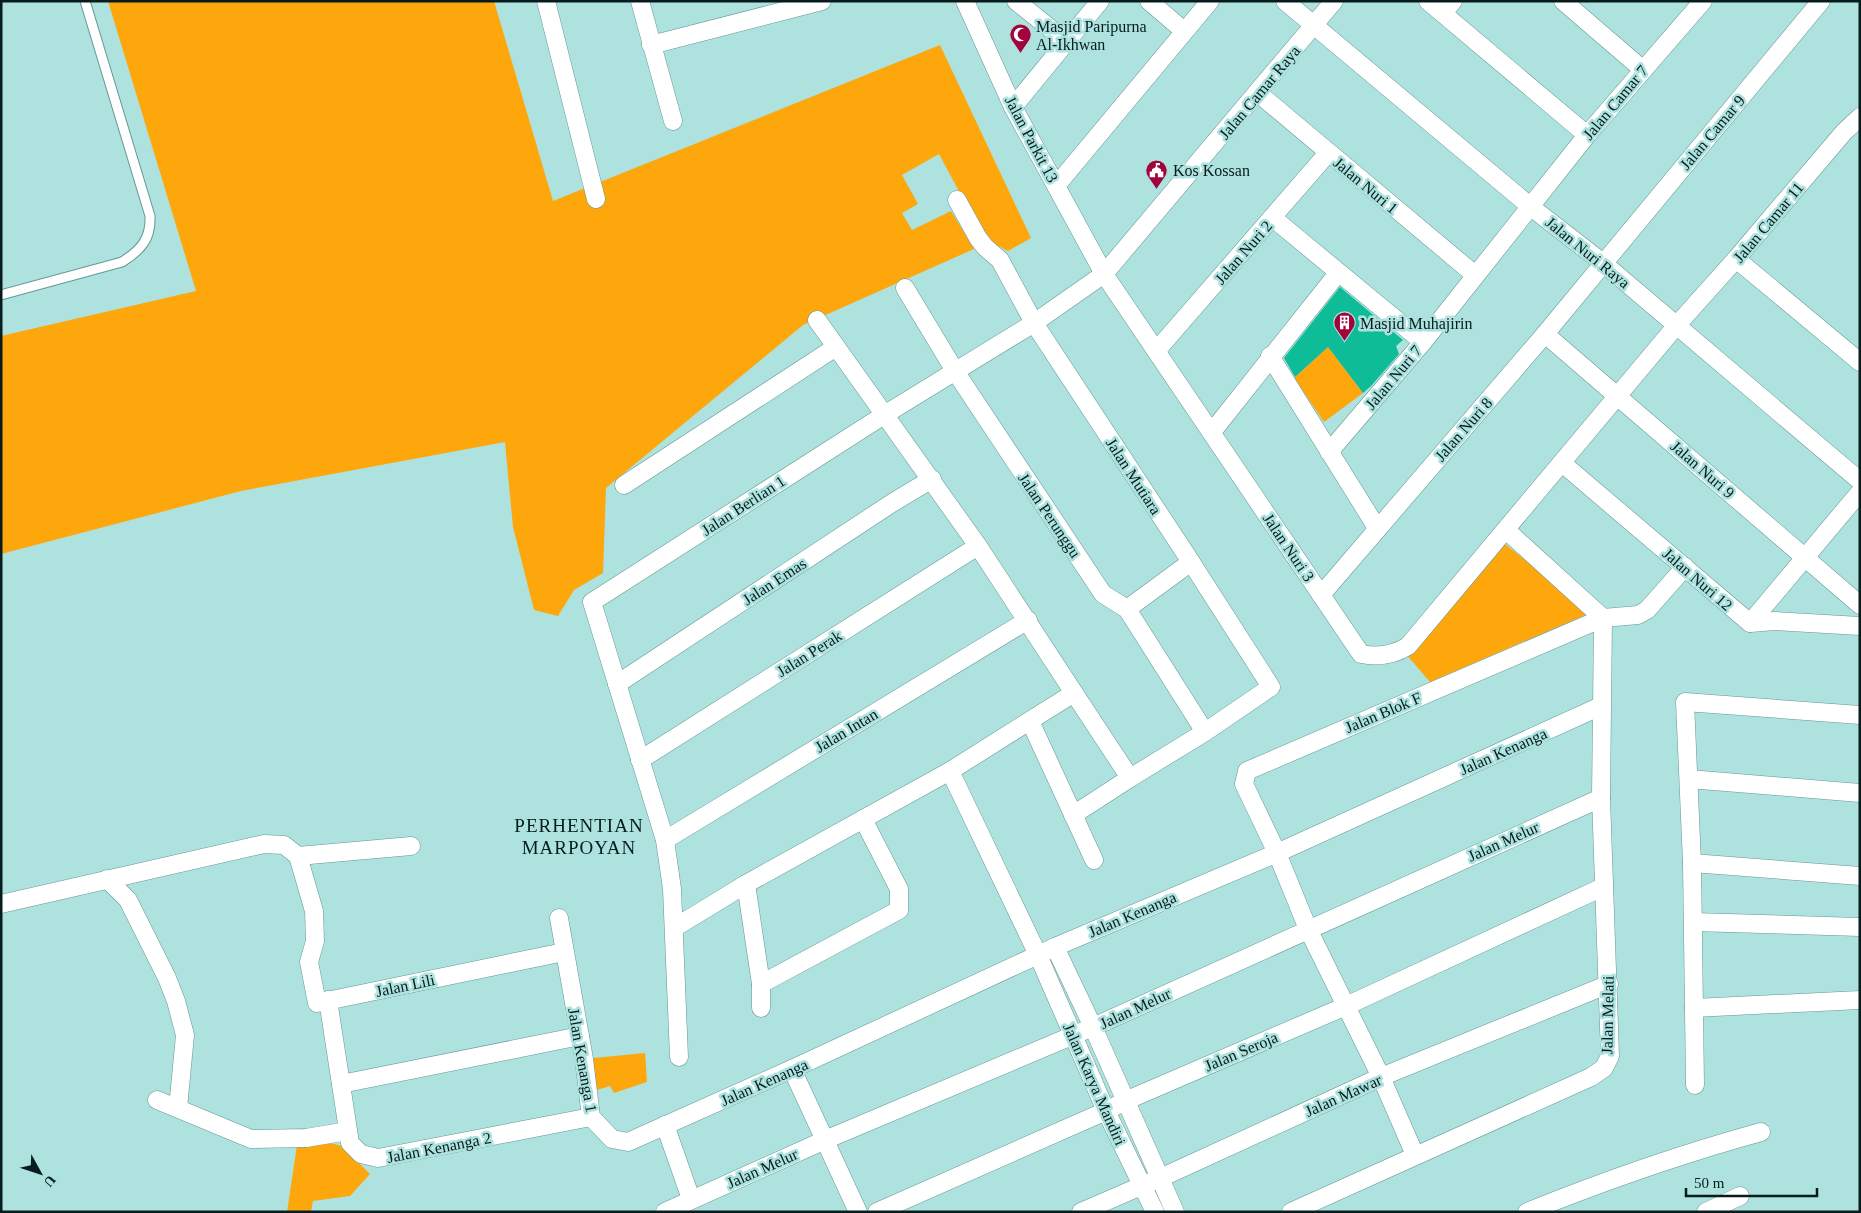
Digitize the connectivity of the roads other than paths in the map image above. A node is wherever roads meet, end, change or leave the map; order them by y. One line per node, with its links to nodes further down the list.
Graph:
1 (85, 1): 39 (lane)
2 (546, 1): 29 (street)
3 (640, 1): 20 (street)
4 (822, 1): 20 (street)
5 (965, 1): 23 (street, Jalan Parkit 13)
6 (1016, 1): 19 (street)
7 (1100, 1): 19 (street)
8 (1149, 1): 18 (street)
9 (1210, 1): 18 (street)
10 (1285, 1): 17 (street, Jalan Nuri Raya)
11 (1334, 1): 17 (street, Jalan Camar Raya)
12 (1428, 1): 16 (street)
13 (1563, 1): 21 (street)
14 (1821, 1): 34 (street, Jalan Camar 9)
15 (1700, 2): 21 (street, Jalan Camar 7)
16 (1448, 7): 26 (street)
17 (1315, 26): 22 (street, Jalan Camar Raya); 31 (street, Jalan Nuri Raya)
18 (1184, 31): 28 (street)
19 (1067, 42): 23 (street)
20 (651, 45): 25 (street)
21 (1642, 69): 26 (street, Jalan Camar 7)
22 (1258, 93): 27 (street, Jalan Nuri 1); 36 (street, Jalan Camar Raya)
23 (1013, 107): 28 (street, Jalan Parkit 13)
24 (1860, 117): 33 (street, Jalan Camar 11)
25 (672, 121)
26 (1587, 135): 31 (street, Jalan Camar 7)
27 (1328, 153): 32 (street, Jalan Nuri 2); 37 (street, Jalan Nuri 1)
28 (1056, 186): 36 (street, Jalan Parkit 13)
29 (596, 199)
30 (957, 200): 41 (street, Jalan Mutiara)
31 (1531, 207): 34 (street, Jalan Nuri Raya); 37 (street, Jalan Nuri 7)
32 (1273, 218): 35 (street); 46 (street, Jalan Nuri 2)
33 (1736, 259): 42 (street, Jalan Camar 11); 48 (street)
34 (1603, 262): 42 (street, Jalan Nuri Raya); 43 (street, Jalan Nuri 8)
35 (1338, 273): 44 (street); 47 (street)
36 (1104, 274): 41 (street, Jalan Berlian 1); 46 (street, Jalan Nuri 3)
37 (1475, 275): 44 (street, Jalan Nuri 7)
38 (905, 288): 49 (street, Jalan Perunggu)
39 (1, 295)
40 (817, 320): 45 (street)
41 (1034, 323): 49 (street, Jalan Berlian 1); 63 (street, Jalan Mutiara)
42 (1676, 326): 50 (street, Jalan Camar 11); 56 (street, Jalan Nuri Raya)
43 (1545, 334): 50 (street, Jalan Nuri 9); 59 (street, Jalan Nuri 8)
44 (1423, 342): 53 (street, Jalan Nuri 7)
45 (836, 347): 51 (street); 57 (street)
46 (1156, 350): 52 (street, Jalan Nuri 3)
47 (1270, 356): 52 (street); 53 (street)
48 (1860, 362)
49 (955, 371): 51 (street, Jalan Berlian 1); 67 (street, Jalan Perunggu)
50 (1617, 396): 54 (street, Jalan Camar 11); 62 (street, Jalan Nuri 9)
51 (884, 415): 55 (street); 72 (street, Jalan Berlian 1)
52 (1212, 432): 65 (street, Jalan Nuri 3)
53 (1329, 452): 59 (street)
54 (1562, 463): 60 (street, Jalan Camar 11); 64 (street, Jalan Nuri 12)
55 (932, 479): 61 (street); 72 (street, Jalan Emas)
56 (1860, 482)
57 (624, 485)
58 (1860, 492): 62 (street)
59 (1377, 528): 65 (street, Jalan Nuri 8)
60 (1506, 530): 65 (street, Jalan Nuri 3); 68 (street)
61 (978, 546): 69 (street); 78 (street, Jalan Perak)
62 (1805, 557): 66 (street, Jalan Nuri 9); 70 (street)
63 (1191, 562): 67 (street); 77 (street, Jalan Mutiara)
64 (1684, 567): 68 (street, Jalan Blok F); 70 (street, Jalan Nuri 12)
65 (1320, 594)
66 (1860, 605)
67 (1127, 609): 77 (street, Jalan Perunggu)
68 (1603, 618): 74 (street, Jalan Melati); 88 (street, Jalan Blok F)
69 (1028, 620): 73 (street); 86 (street, Jalan Intan)
70 (1750, 623): 71 (street)
71 (1860, 626)
72 (617, 684): 78 (street, Jalan Berlian 1)
73 (1074, 694): 76 (street); 80 (street)
74 (1601, 706): 83 (street, Jalan Melati); 88 (street, Jalan Kenanga)
75 (1860, 715): 81 (street)
76 (1030, 721): 79 (street); 84 (street)
77 (1205, 732): 80 (street)
78 (640, 760): 86 (street, Jalan Berlian 1)
79 (950, 771): 85 (street); 104 (street, Jalan Karya Mandiri)
80 (1130, 778): 84 (street)
81 (1689, 779): 82 (street); 91 (street)
82 (1860, 793)
83 (1601, 798): 95 (street, Jalan Melati); 101 (street, Jalan Melur)
84 (1073, 815): 90 (street)
85 (863, 818): 94 (street); 105 (street)
86 (665, 840): 100 (street, Jalan Berlian 1)
87 (410, 846): 89 (street)
88 (1277, 853): 101 (street, Jalan Blok F); 102 (street, Jalan Kenanga)
89 (298, 856): 93 (street); 107 (street)
90 (1094, 860)
91 (1692, 863): 92 (street); 98 (street)
92 (1860, 876)
93 (107, 879): 96 (street); 122 (street)
94 (746, 884): 100 (street); 105 (street)
95 (1603, 887): 106 (street, Jalan Melati); 109 (street, Jalan Seroja)
96 (1, 904)
97 (559, 918): 103 (street, Jalan Kenanga 1)
98 (1693, 922): 99 (street); 111 (street)
99 (1860, 927)
100 (674, 928): 115 (street, Jalan Berlian 1)
101 (1308, 929): 109 (street, Jalan Blok F); 112 (street, Jalan Melur)
102 (1054, 947): 104 (street, Jalan Kenanga); 112 (street)
103 (564, 952): 107 (street, Jalan Lili); 113 (street, Jalan Kenanga 1)
104 (1038, 955): 114 (street, Jalan Karya Mandiri); 116 (street, Jalan Kenanga)
105 (761, 984): 110 (street)
106 (1609, 984): 117 (street, Jalan Mawar); 129 (street, Jalan Melati)
107 (328, 1000): 118 (street)
108 (1860, 1000): 111 (street)
109 (1346, 1006): 117 (street, Jalan Blok F); 121 (street, Jalan Seroja)
110 (760, 1008)
111 (1694, 1008): 119 (street)
112 (1093, 1028): 114 (street, Jalan Melur); 121 (street)
113 (580, 1036): 118 (street); 124 (street, Jalan Kenanga 1)
114 (1073, 1036): 123 (street, Jalan Karya Mandiri); 128 (street, Jalan Melur)
115 (680, 1057)
116 (792, 1069): 125 (street, Jalan Kenanga); 128 (street)
117 (1381, 1077): 129 (street, Jalan Blok F); 130 (street, Jalan Mawar)
118 (341, 1084): 126 (street, Jalan Kenanga 2)
119 (1695, 1085)
120 (157, 1100): 122 (street)
121 (1125, 1101): 123 (street, Jalan Seroja); 130 (street)
122 (178, 1108): 126 (street)
123 (1106, 1111): 131 (street, Jalan Karya Mandiri); 136 (street, Jalan Seroja)
124 (591, 1117): 125 (street, Jalan Kenanga 1); 126 (street, Jalan Kenanga 2)
125 (665, 1125): 133 (street)
126 (348, 1131)
127 (1761, 1132): 141 (street)
128 (825, 1140): 133 (street, Jalan Melur); 135 (street)
129 (1415, 1155): 140 (street, Jalan Melati)
130 (1160, 1178): 131 (street, Jalan Mawar); 139 (street)
131 (1142, 1185): 137 (street, Jalan Mawar); 138 (street, Jalan Karya Mandiri)
132 (1740, 1196): 142 (street)
133 (691, 1199): 134 (street, Jalan Melur)
134 (665, 1212)
135 (858, 1212)
136 (877, 1212)
137 (1081, 1212)
138 (1156, 1212)
139 (1175, 1212)
140 (1291, 1212)
141 (1527, 1212)
142 (1706, 1212)

